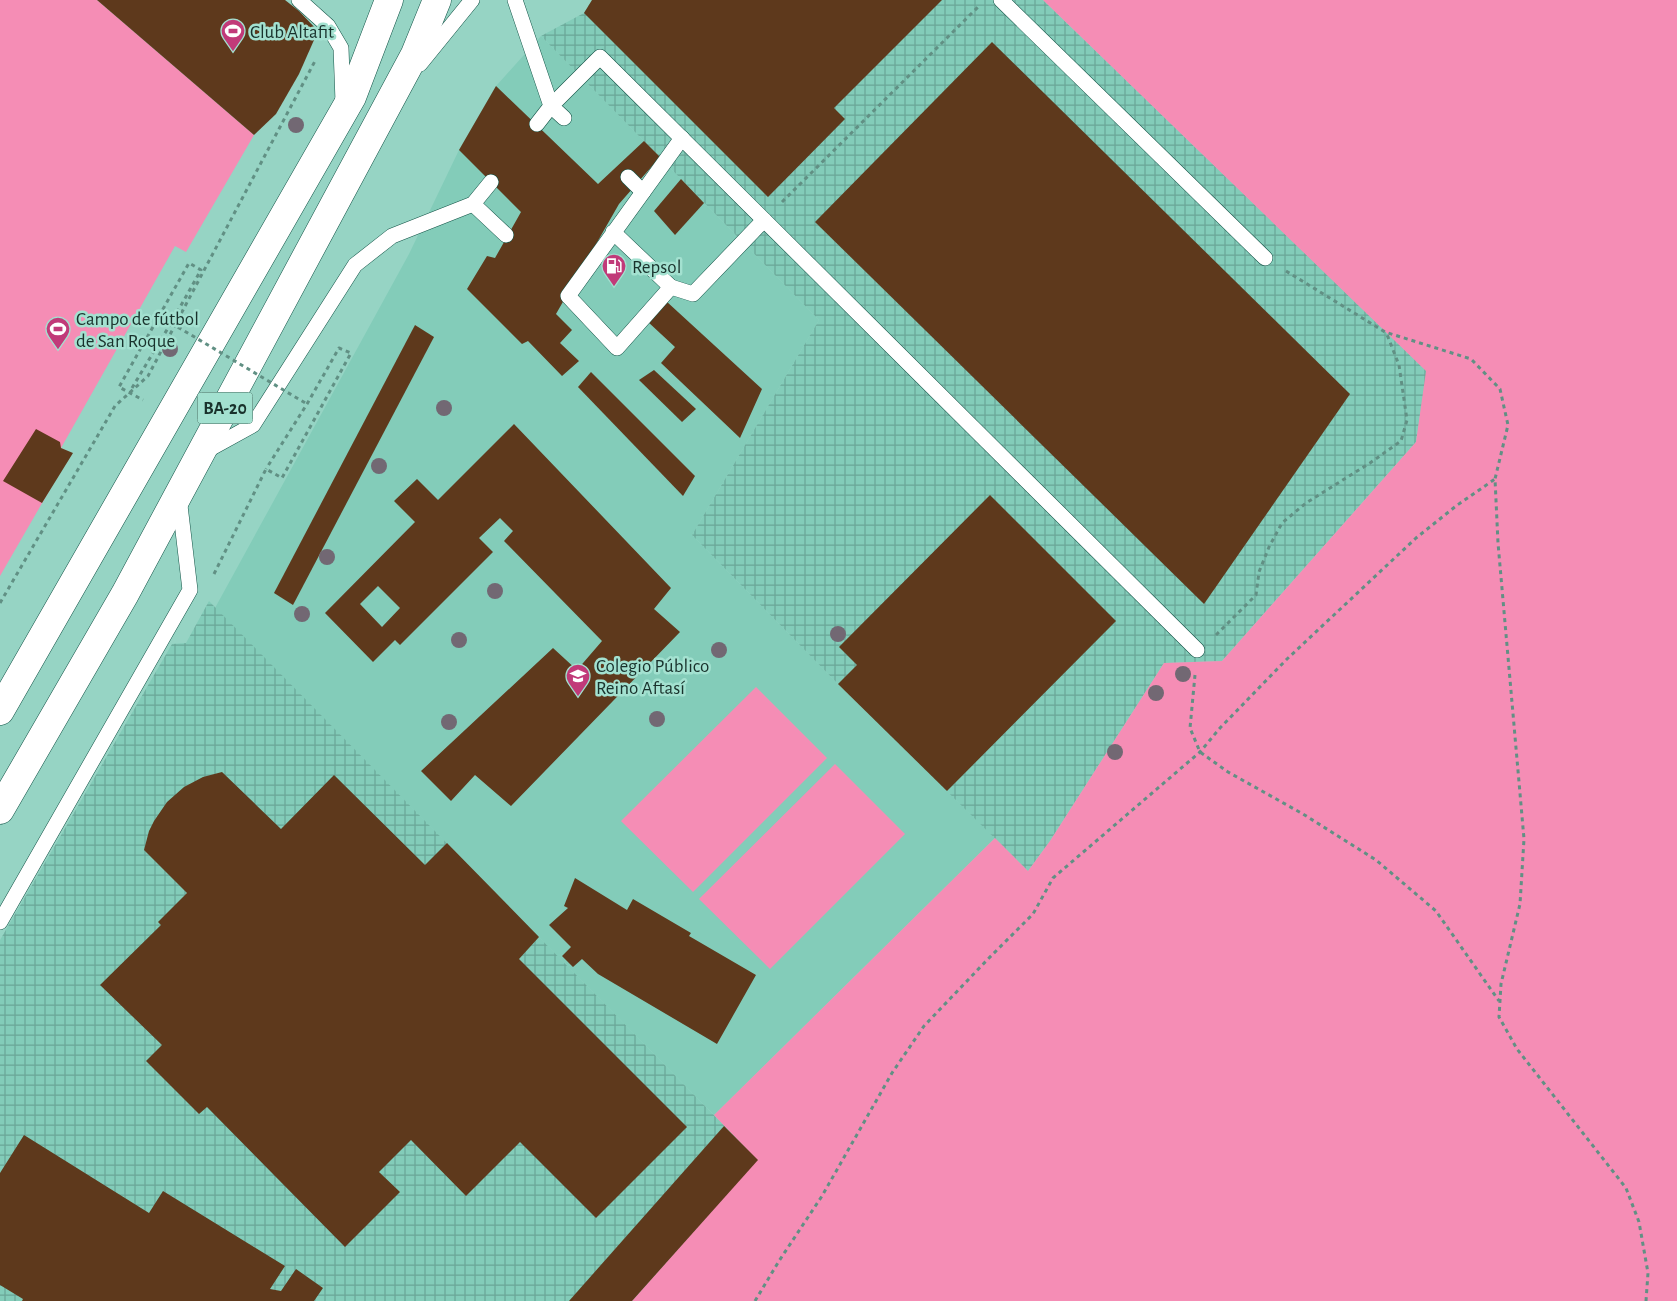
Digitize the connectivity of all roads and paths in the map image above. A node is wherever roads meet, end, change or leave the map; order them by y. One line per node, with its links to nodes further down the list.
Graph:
1 (298, 0): 8 (lane)
2 (389, 0): 11 (highway, BA-20)
3 (437, 0): 9 (highway, BA-20)
4 (472, 0): 9 (lane)
5 (515, 0): 10 (lane)
6 (1001, 0): 22 (lane)
7 (979, 7): 19 (path)
8 (319, 17): 11 (lane); 27 (path)
9 (390, 100): 29 (highway, BA-20)
10 (551, 106): 12 (lane); 13 (lane); 14 (lane)
11 (343, 113): 36 (highway, BA-20)
12 (564, 118)
13 (537, 124)
14 (682, 138): 17 (lane); 19 (lane)
15 (628, 177): 17 (lane)
16 (491, 182): 18 (lane)
17 (644, 192): 20 (lane)
18 (473, 204): 21 (lane); 29 (lane)
19 (764, 220): 23 (lane); 35 (lane)
20 (613, 232): 23 (lane); 23 (lane)
21 (506, 235)
22 (1265, 258): 25 (path)
23 (671, 287)
24 (171, 323): 26 (path); 27 (path); 28 (path, bridge)
25 (1386, 332): 31 (path); 35 (path)
26 (119, 387)
27 (130, 393): 34 (path)
28 (307, 404): 30 (path); 30 (path)
29 (200, 454): 32 (highway, BA-20)
30 (266, 469): 33 (path)
31 (1495, 479): 37 (path); 40 (path)
32 (179, 493): 33 (lane); 38 (highway, BA-20)
33 (190, 590): 39 (lane)
34 (0, 603)
35 (1197, 650): 37 (path)
36 (0, 711)
37 (1200, 752): 40 (path); 41 (path)
38 (0, 810)
39 (0, 922)
40 (1499, 1001): 42 (path)
41 (755, 1301)
42 (1646, 1301)

